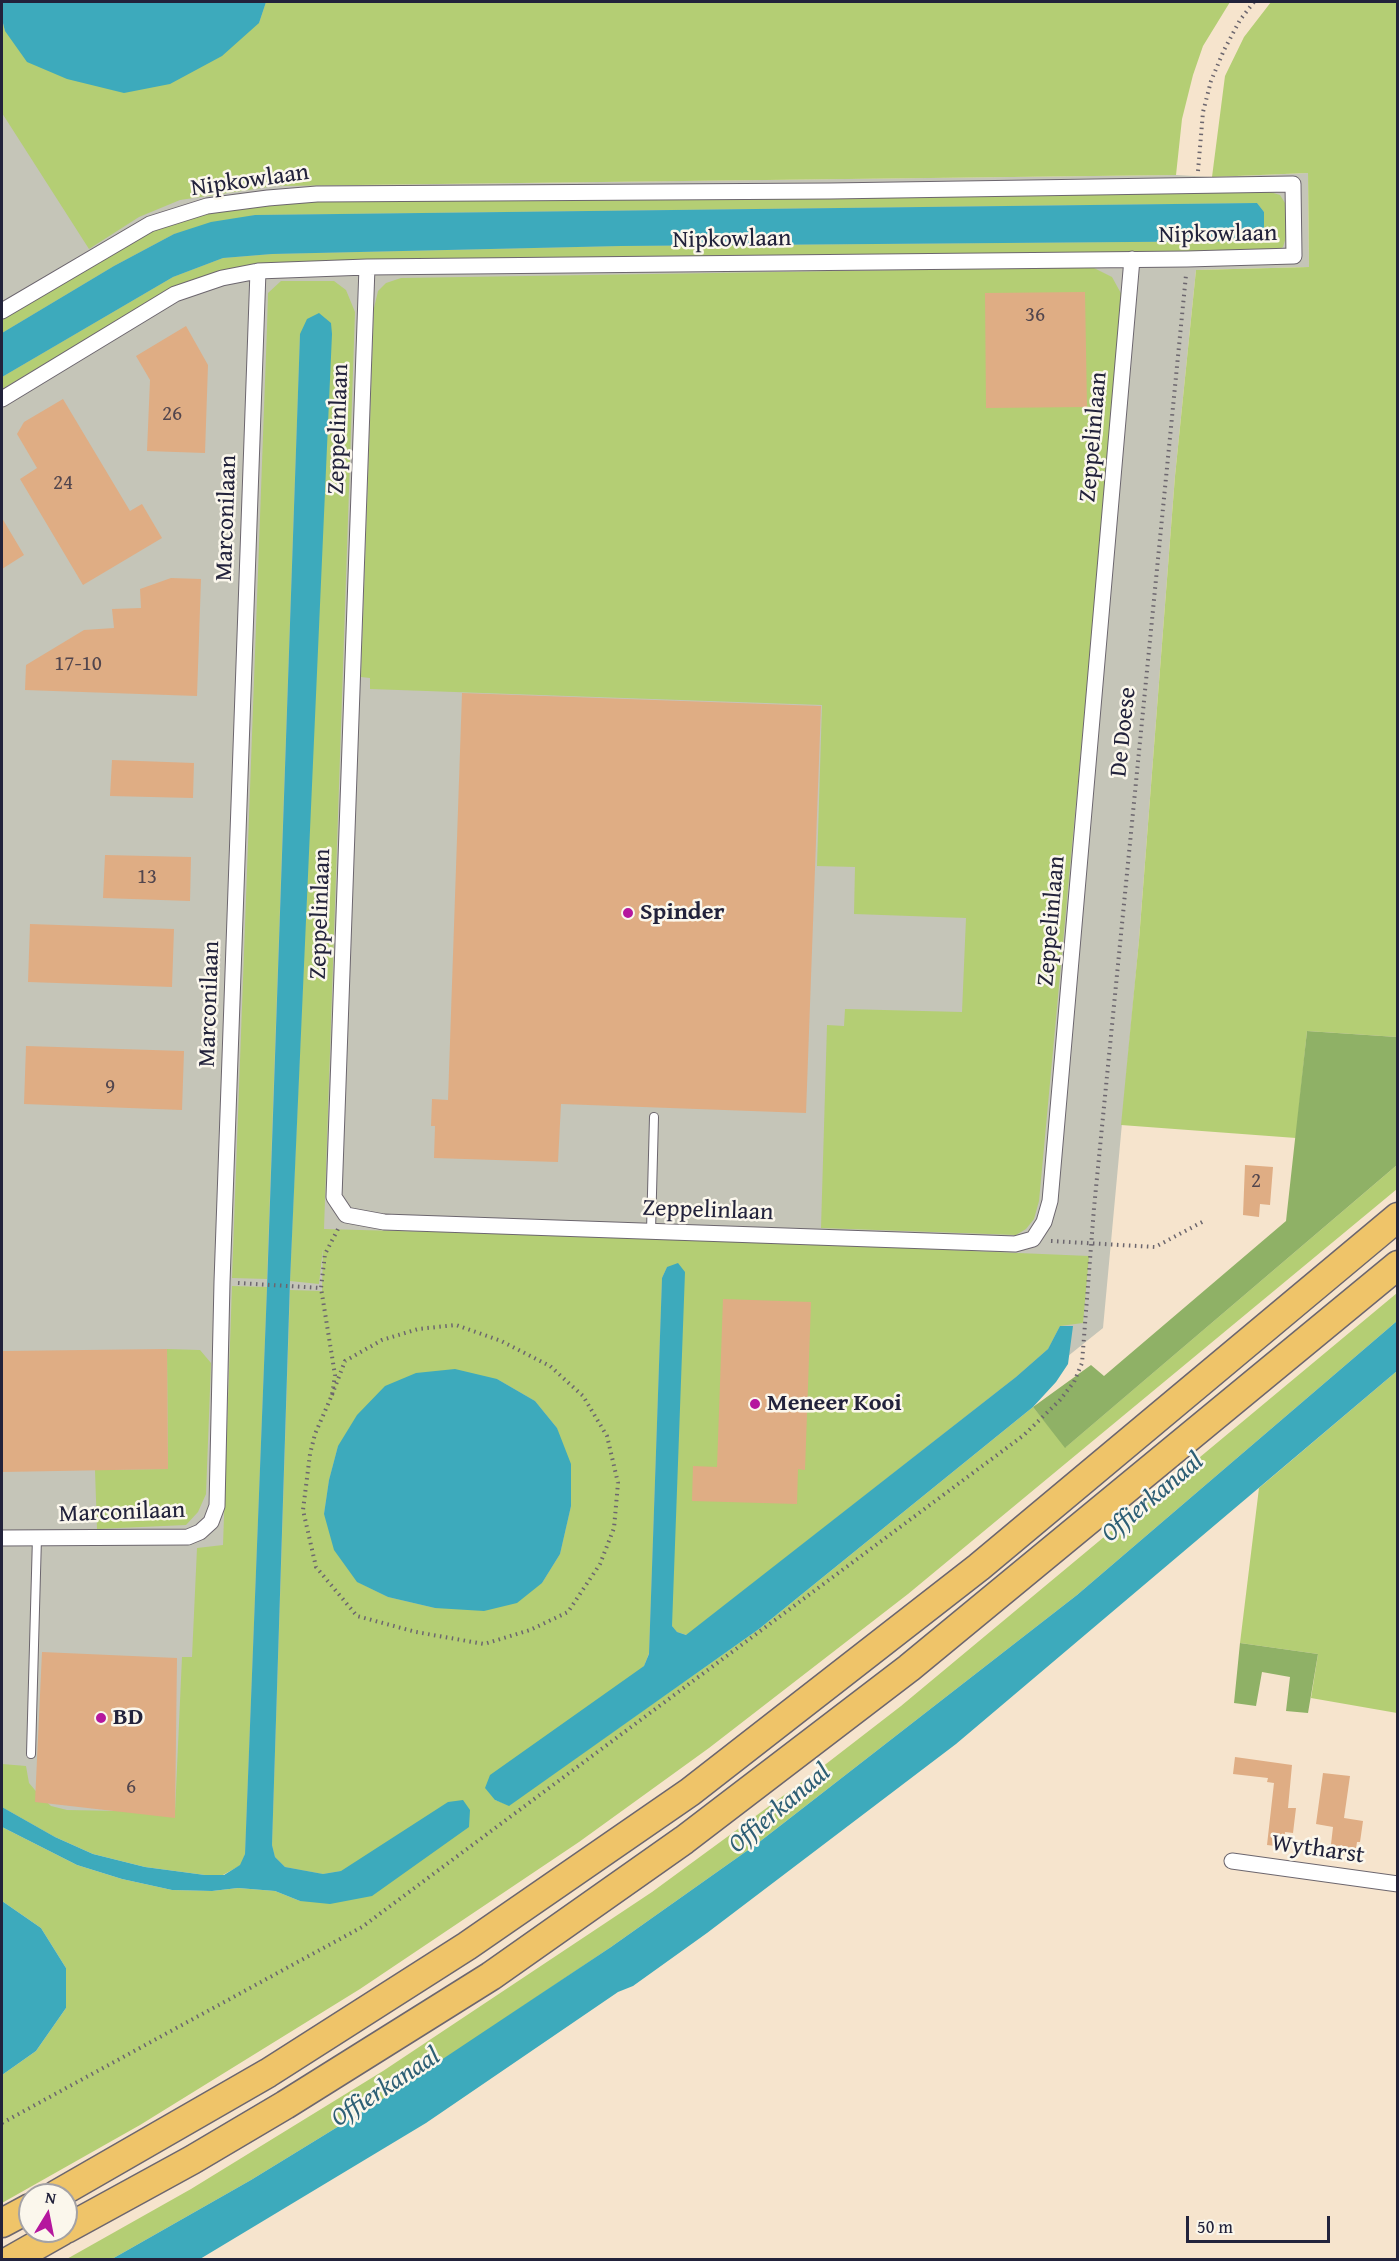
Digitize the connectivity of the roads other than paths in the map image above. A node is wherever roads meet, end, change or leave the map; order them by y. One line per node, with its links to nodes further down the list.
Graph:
1 (1132, 259): 2 (street, Nipkowlaan); 4 (street, Nipkowlaan); 8 (street, Zeppelinlaan)
2 (368, 267): 3 (street, Nipkowlaan); 8 (street, Zeppelinlaan)
3 (258, 272): 5 (street, Nipkowlaan); 10 (street, Marconilaan)
4 (2, 311)
5 (2, 399)
6 (654, 1117): 8 (lane)
7 (1398, 1217): 15 (highway)
8 (651, 1231)
9 (1398, 1265): 17 (highway)
10 (37, 1537): 11 (street, Marconilaan); 12 (lane)
11 (2, 1538)
12 (31, 1754)
13 (1232, 1861): 14 (street, Wytharst)
14 (1398, 1884)
15 (77, 2183)
16 (18, 2214): 18 (highway)
17 (78, 2222)
18 (2, 2223)
19 (40, 2243): 20 (highway)
20 (11, 2259)

